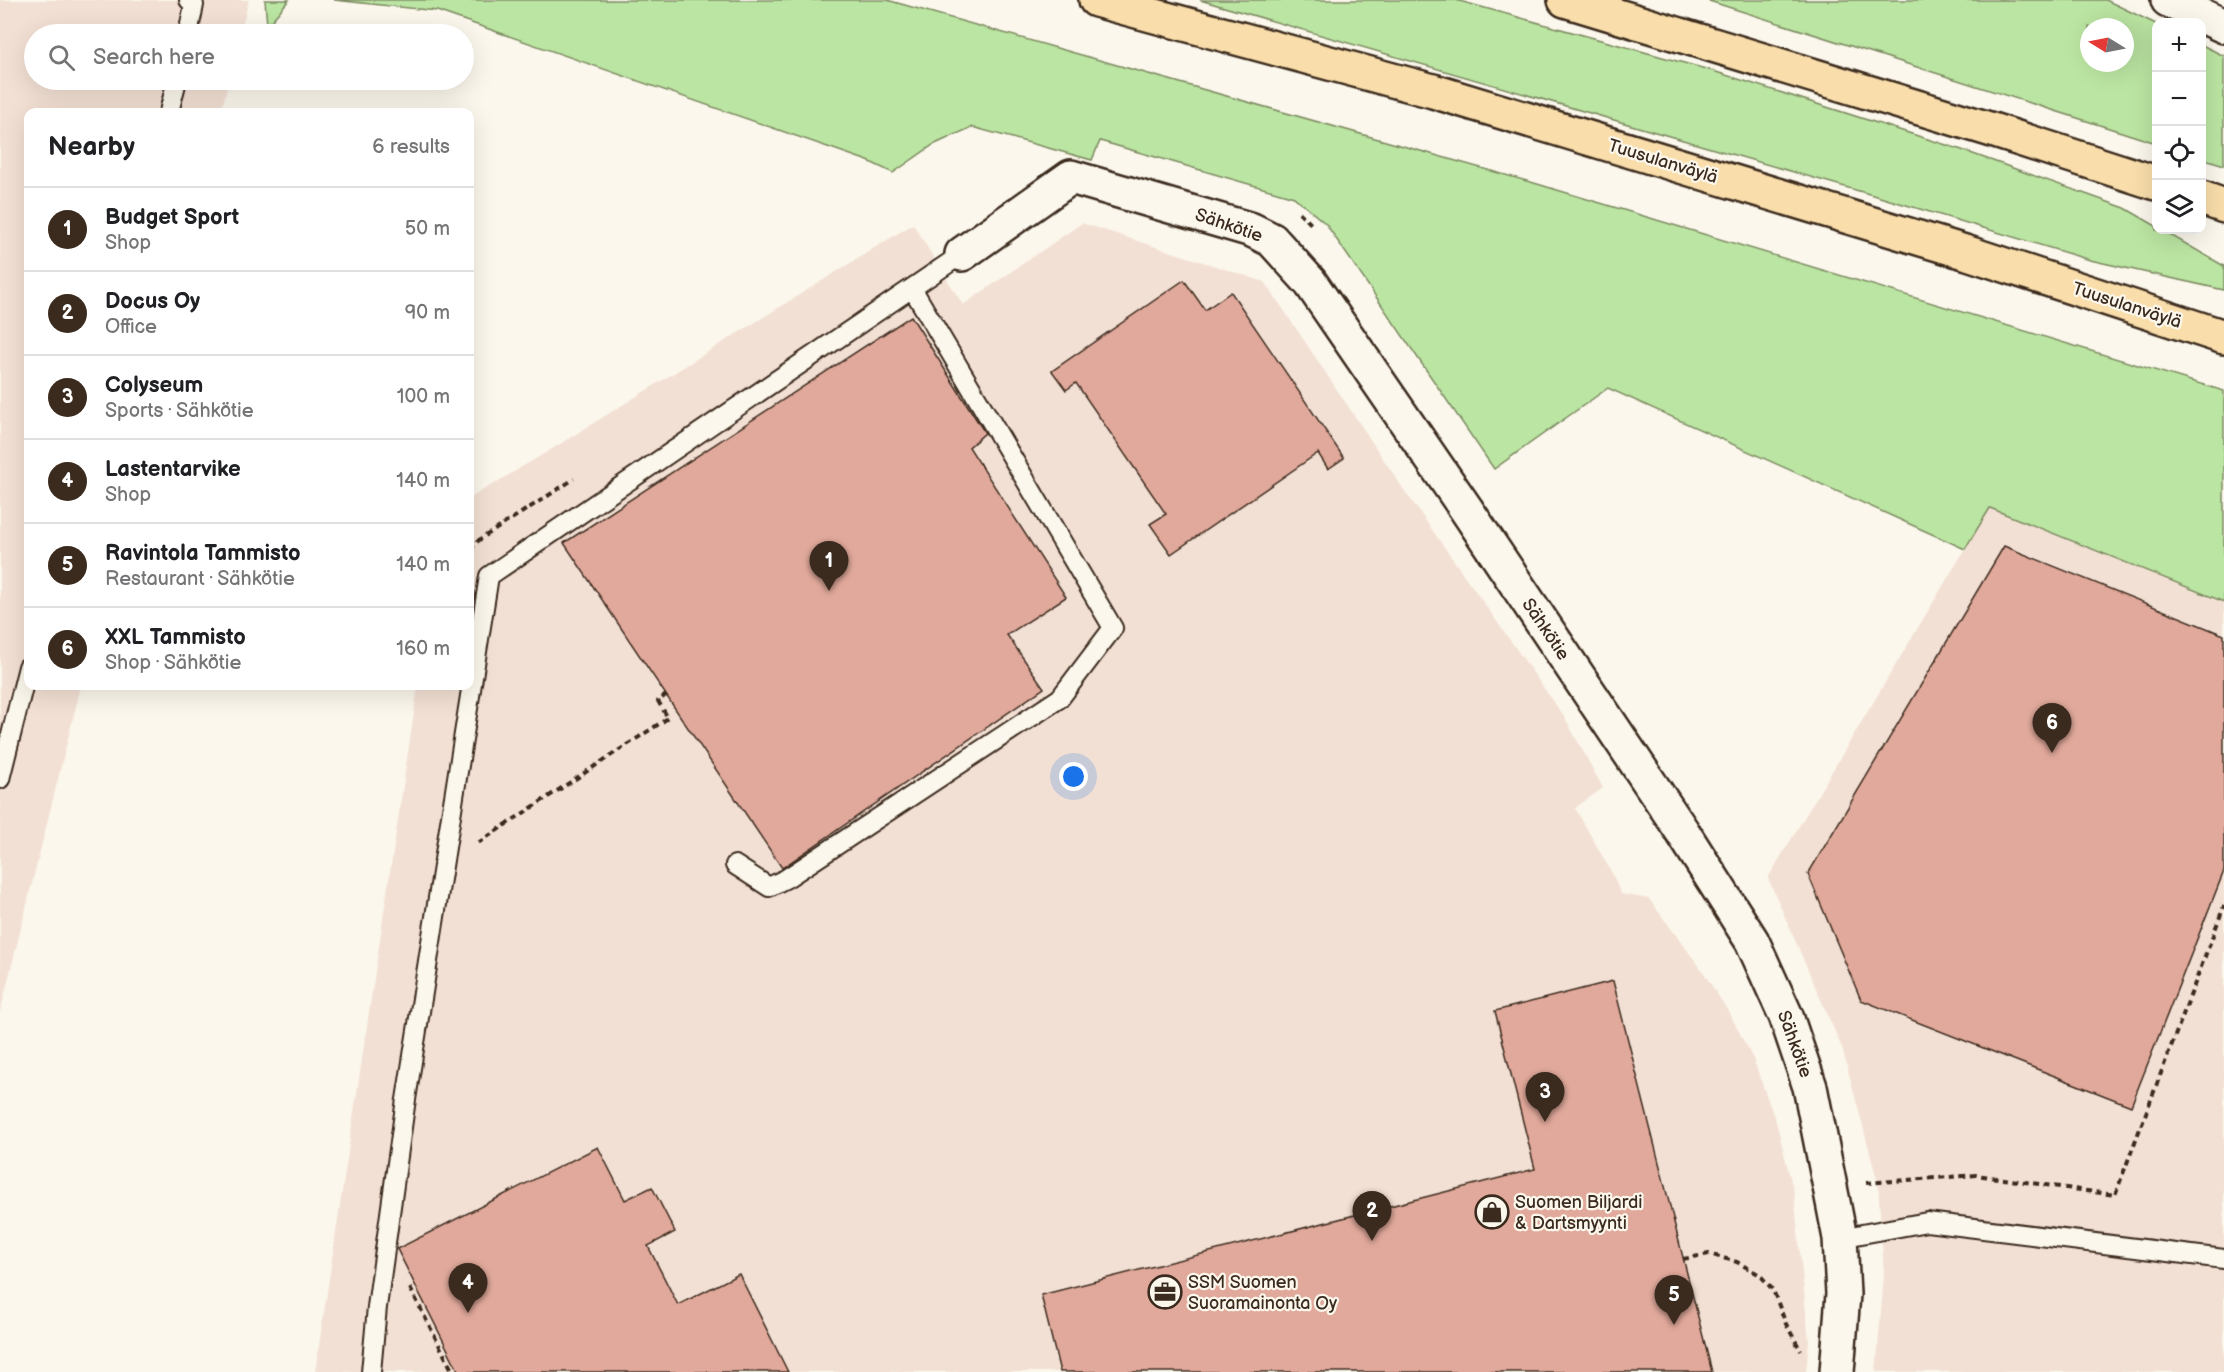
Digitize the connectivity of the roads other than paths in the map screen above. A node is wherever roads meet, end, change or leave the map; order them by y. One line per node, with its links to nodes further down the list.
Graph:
1 (189, 0): 5 (lane)
2 (1096, 0): 14 (highway, Tuusulanväylä)
3 (1564, 0): 9 (highway)
4 (2168, 0): 6 (street)
5 (190, 24)
6 (2224, 26)
7 (174, 90): 8 (lane)
8 (170, 108)
9 (2152, 181)
10 (2206, 199): 11 (highway)
11 (2224, 206)
12 (962, 254): 13 (lane); 20 (street, Sähkötie)
13 (912, 288): 15 (lane); 19 (lane)
14 (2224, 337)
15 (474, 671)
16 (24, 683): 18 (lane)
17 (471, 690): 23 (lane)
18 (0, 779)
19 (735, 865)
20 (1840, 1238): 21 (lane); 22 (street, Sähkötie)
21 (2224, 1259)
22 (1837, 1369)
23 (370, 1372)

